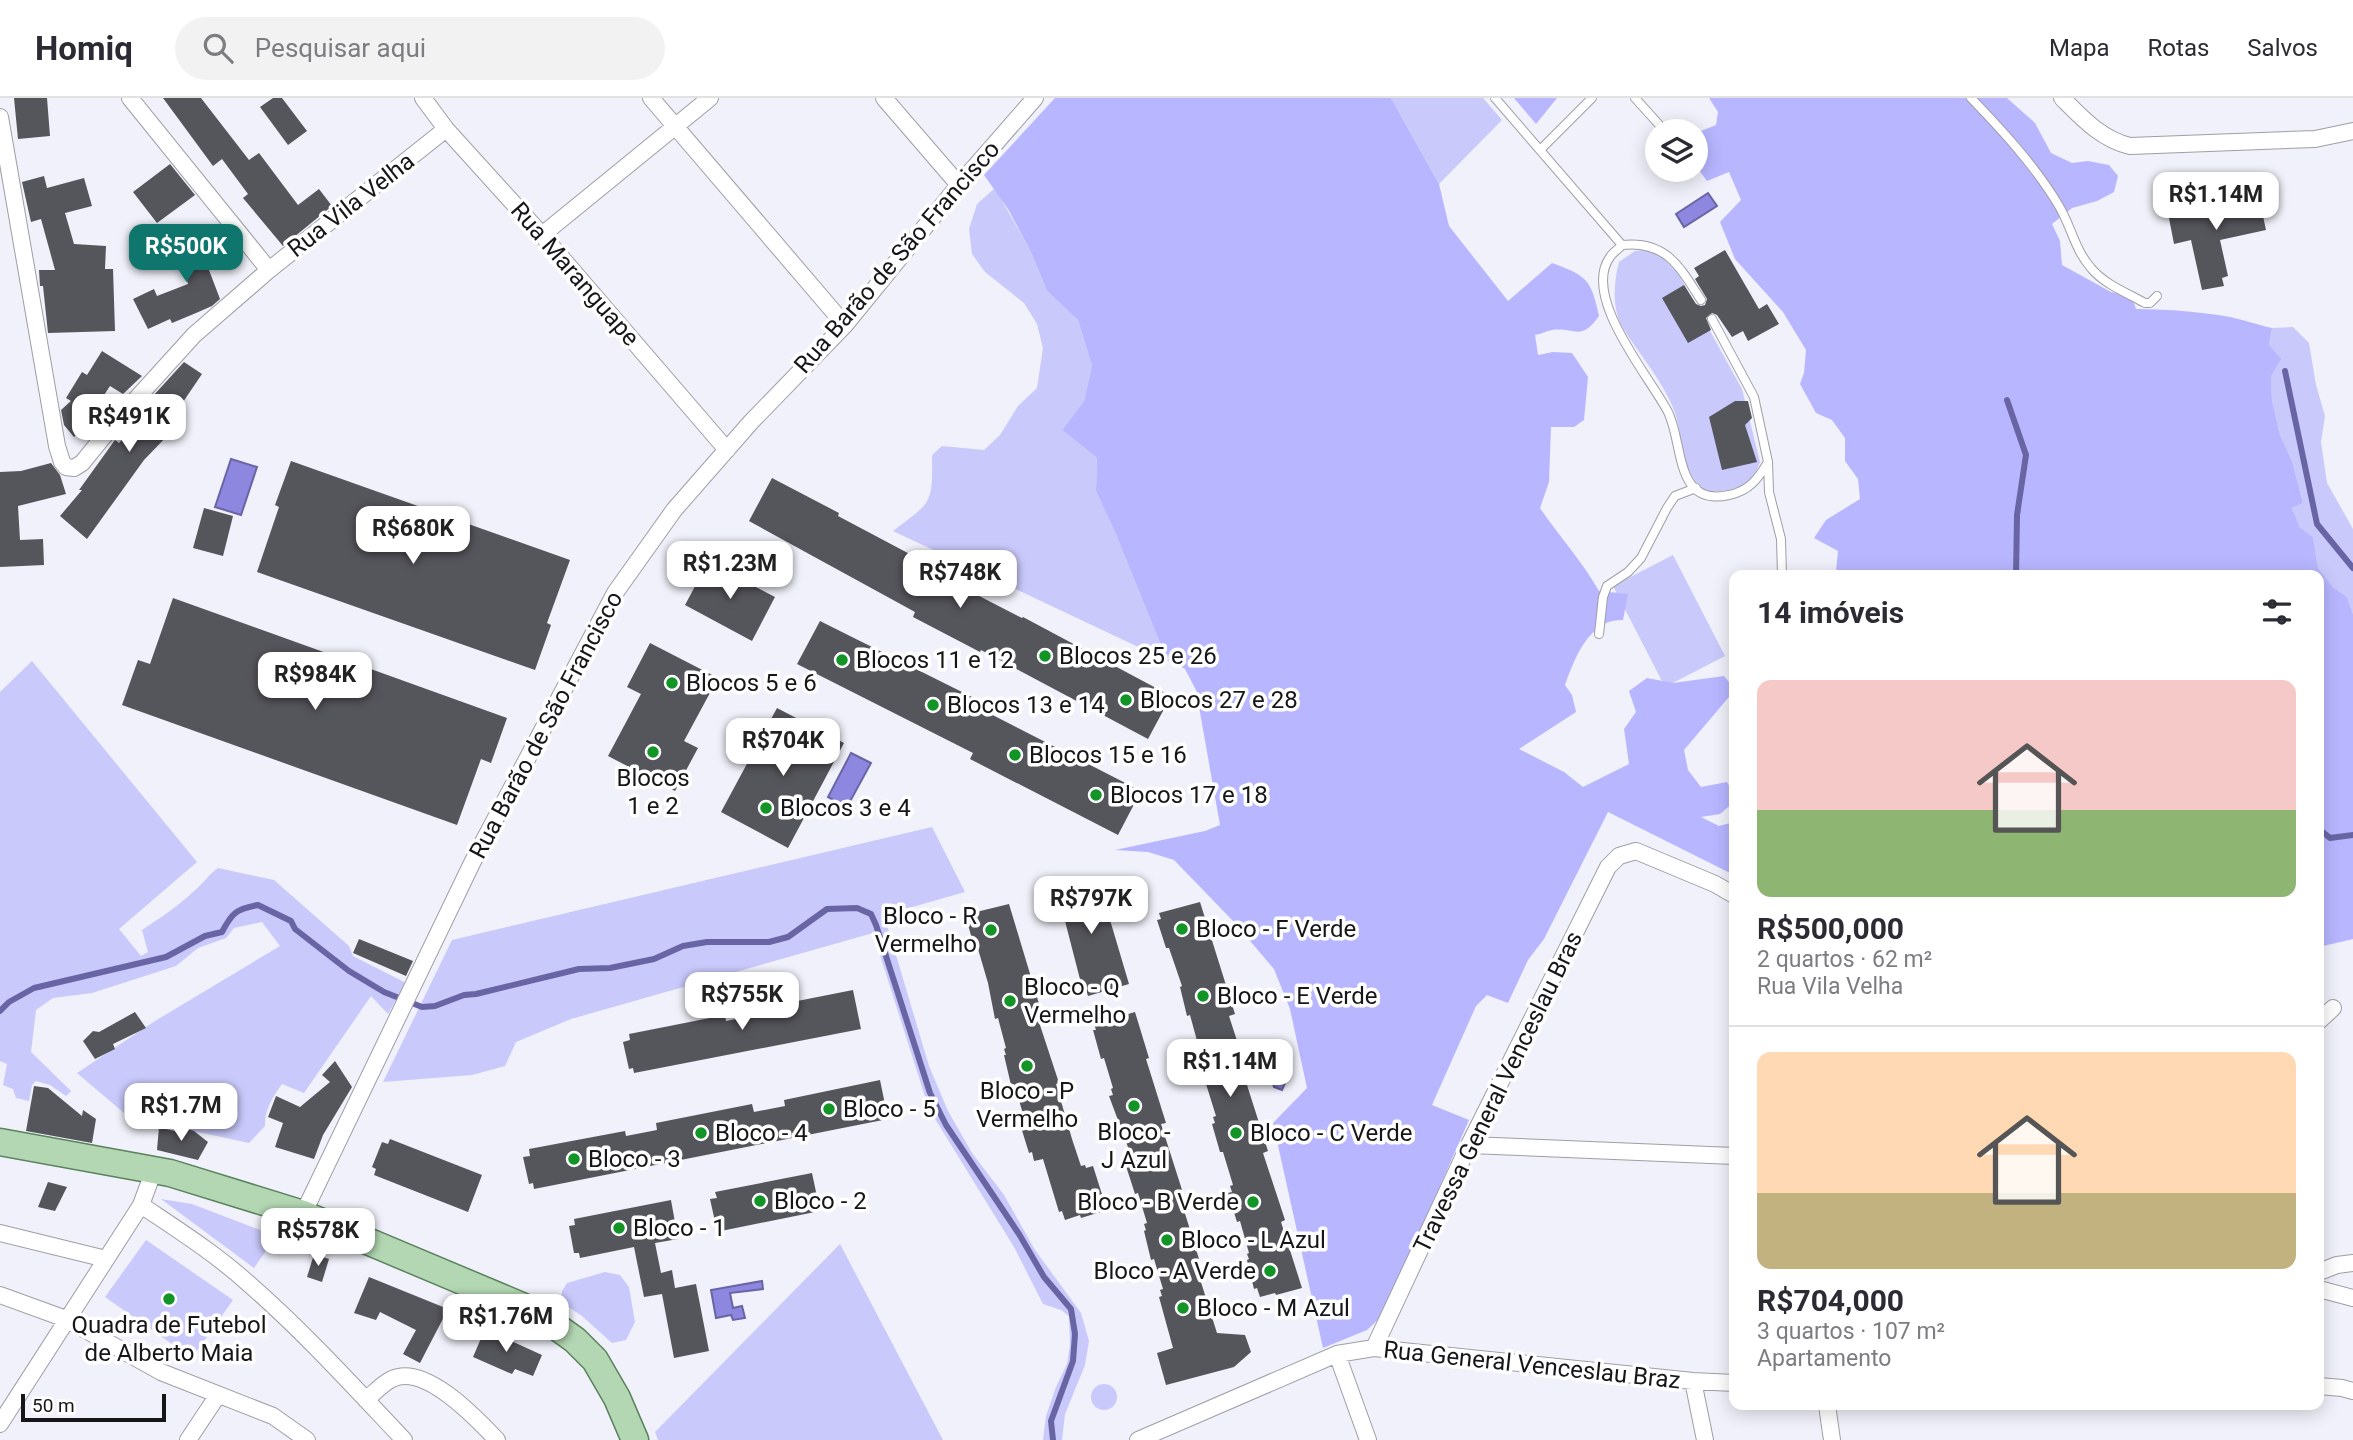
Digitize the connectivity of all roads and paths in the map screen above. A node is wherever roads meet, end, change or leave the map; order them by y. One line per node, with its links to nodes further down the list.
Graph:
1 (130, 98): 21 (street)
2 (423, 98): 15 (street, Rua Maranguape)
3 (650, 98): 14 (street)
4 (710, 98): 14 (street)
5 (884, 98): 18 (street)
6 (1035, 98): 18 (street, Rua Barão de São Francisco)
7 (1495, 98): 17 (lane)
8 (1592, 98): 17 (lane)
9 (1635, 98): 13 (lane)
10 (1971, 98): 22 (lane)
11 (2062, 98): 16 (street)
12 (0, 117): 21 (street, Rua Vila Velha)
13 (1654, 119)
14 (676, 127): 19 (street); 25 (street)
15 (446, 129): 19 (street, Rua Maranguape); 21 (street, Rua Vila Velha)
16 (2353, 131)
17 (1540, 150): 20 (lane)
18 (959, 185): 25 (street, Rua Barão de São Francisco)
19 (541, 235): 26 (street, Rua Maranguape)
20 (1622, 245): 23 (lane); 28 (lane)
21 (269, 270)
22 (2157, 296)
23 (1701, 300)
24 (1712, 319): 27 (lane)
25 (845, 325): 26 (street, Rua Barão de São Francisco)
26 (727, 450): 39 (street, Rua Barão de São Francisco)
27 (1768, 462): 28 (lane); 29 (lane)
28 (1696, 488): 30 (lane)
29 (1782, 570)
30 (1599, 634)
31 (1729, 892): 35 (street, Travessa General Venceslau Bras)
32 (2333, 1008): 33 (street)
33 (2324, 1016)
34 (0, 1142): 37 (main road)
35 (1469, 1145): 36 (street); 48 (street, Travessa General Venceslau Bras)
36 (1729, 1156)
37 (154, 1170): 38 (street); 39 (main road)
38 (141, 1205): 41 (street); 55 (street)
39 (303, 1214): 62 (main road)
40 (0, 1233): 41 (street)
41 (106, 1258): 47 (street)
42 (2353, 1263): 43 (street)
43 (2324, 1270)
44 (2324, 1290): 46 (street)
45 (0, 1295): 47 (street)
46 (2353, 1298)
47 (66, 1319): 54 (street); 57 (street)
48 (1374, 1348): 49 (street, Rua General Venceslau Braz); 50 (street, Rua General Venceslau Braz)
49 (1338, 1354): 63 (street, Rua General Venceslau Braz); 64 (street)
50 (1693, 1381): 51 (street, Rua General Venceslau Braz); 65 (street)
51 (1729, 1383)
52 (2324, 1387): 53 (street)
53 (2353, 1391)
54 (218, 1395): 58 (street); 59 (street)
55 (366, 1400): 60 (street); 61 (street)
56 (1828, 1410): 66 (street)
57 (0, 1424)
58 (188, 1440)
59 (307, 1440)
60 (404, 1440)
61 (497, 1440)
62 (635, 1440)
63 (1138, 1440)
64 (1368, 1440)
65 (1705, 1440)
66 (1832, 1440)

